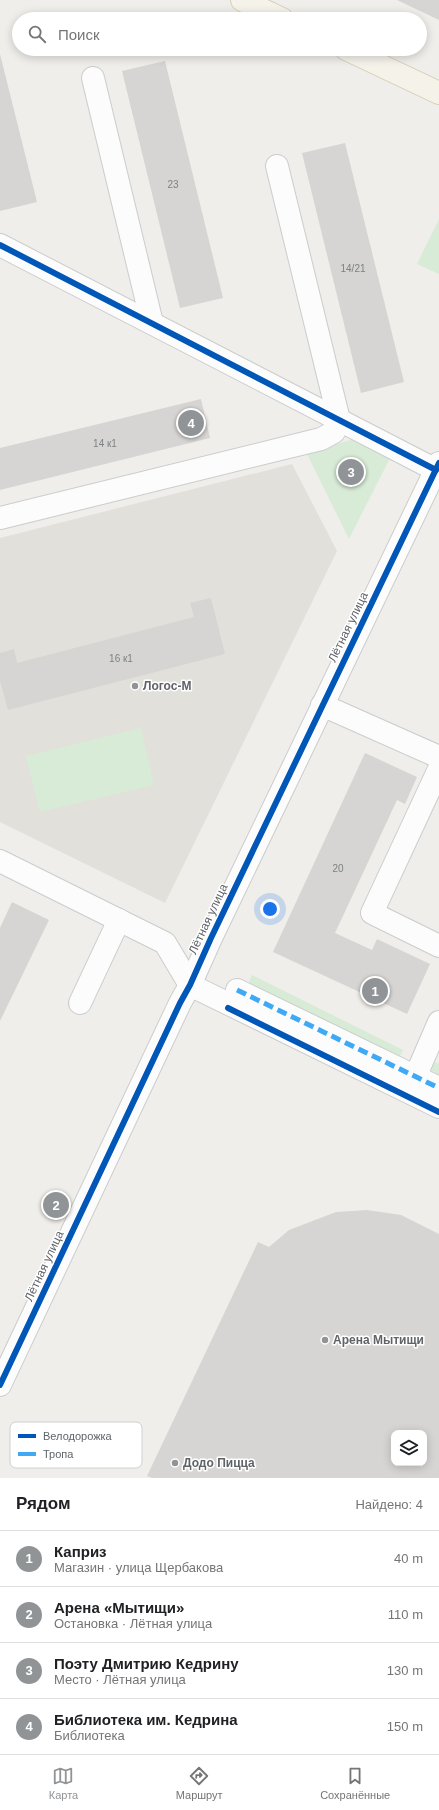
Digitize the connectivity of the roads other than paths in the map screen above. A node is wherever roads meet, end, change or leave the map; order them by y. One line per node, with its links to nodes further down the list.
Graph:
1 (242, 0): 2 (main road)
2 (267, 12)
3 (361, 56): 5 (main road)
4 (93, 78): 8 (street)
5 (439, 92)
6 (277, 166): 9 (street)
7 (0, 245): 8 (street)
8 (152, 323): 9 (street)
9 (339, 420): 10 (street); 11 (street)
10 (438, 467): 12 (street, Лётная улица)
11 (0, 518)
12 (322, 705): 13 (street); 18 (street, Лётная улица)
13 (439, 757)
14 (439, 769): 17 (street)
15 (0, 861): 16 (street)
16 (119, 920): 18 (street); 20 (street)
17 (439, 946)
18 (190, 985): 22 (street); 25 (street, Лётная улица)
19 (237, 990): 22 (street)
20 (80, 1003)
21 (439, 1022): 22 (street)
22 (412, 1084): 23 (street); 24 (street)
23 (439, 1088)
24 (439, 1106)
25 (0, 1385)

